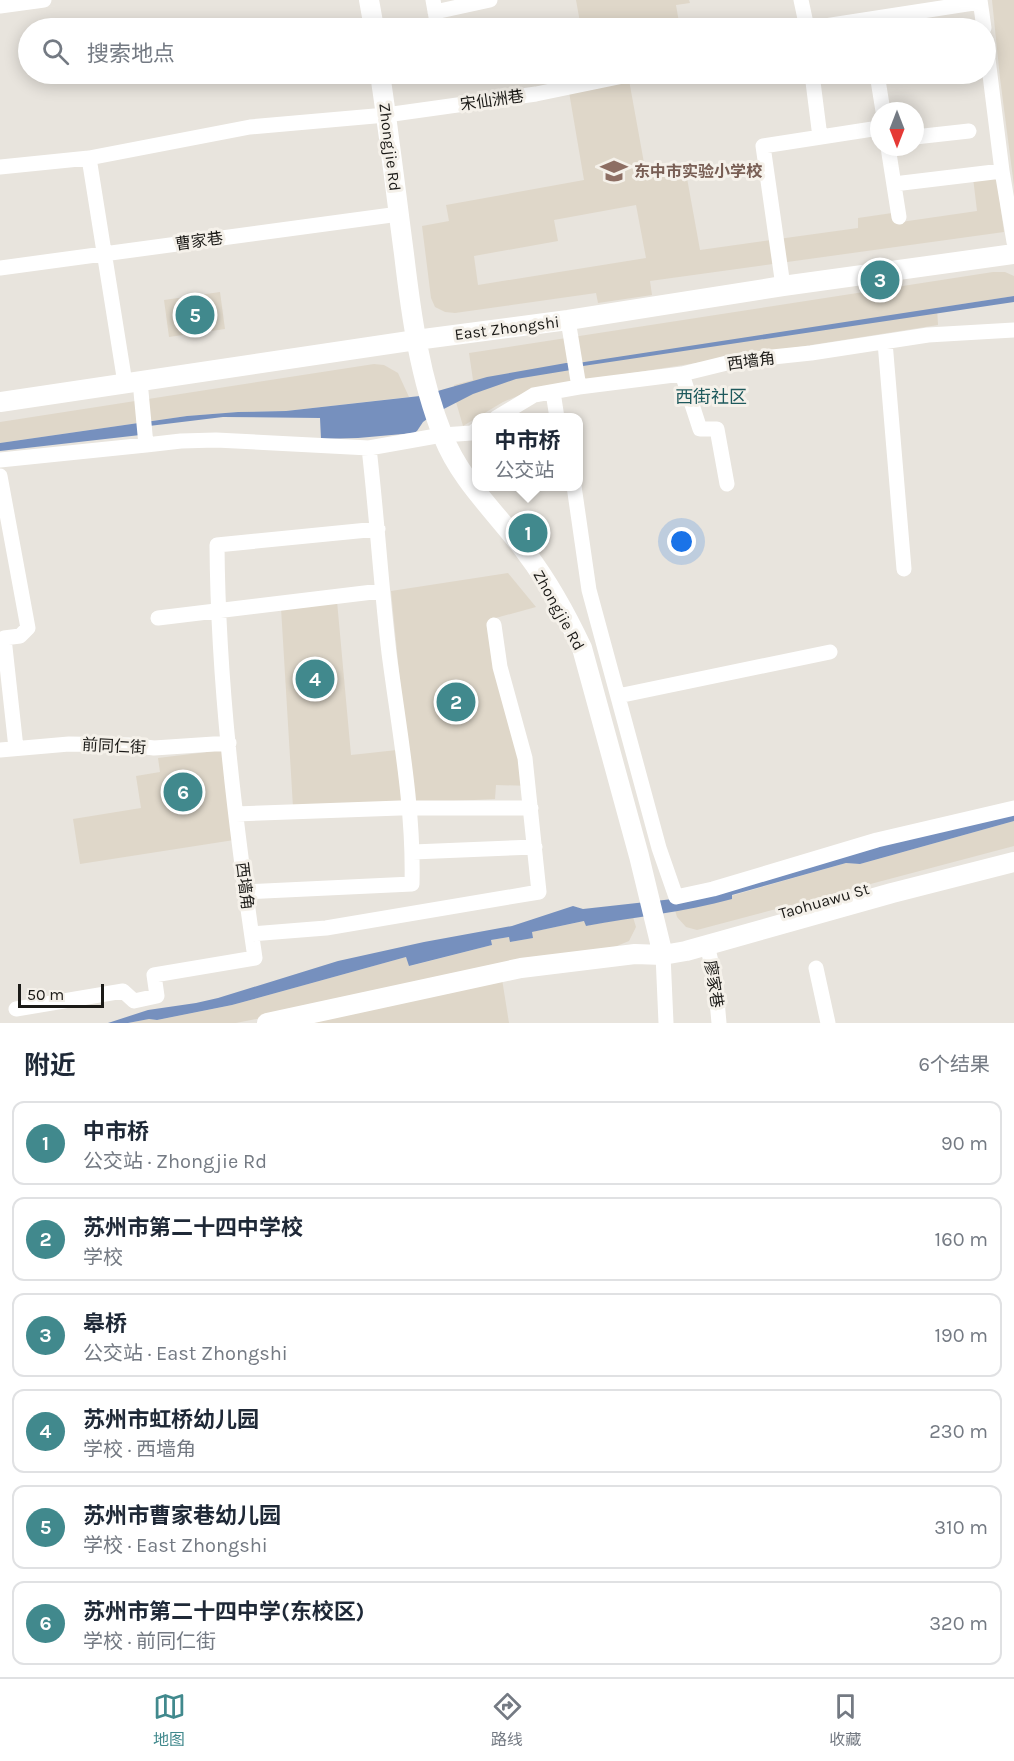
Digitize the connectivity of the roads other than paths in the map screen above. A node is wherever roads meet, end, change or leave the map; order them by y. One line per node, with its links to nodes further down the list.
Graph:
1 (44, 0): 6 (street)
2 (369, 0): 8 (main road)
3 (490, 0): 7 (street)
4 (801, 0): 9 (street)
5 (980, 1): 10 (street); 11 (street)
6 (0, 6)
7 (434, 6)
8 (372, 18)
9 (805, 18)
10 (898, 18)
11 (983, 18)
12 (381, 84): 18 (main road, Zhongjie Rd)
13 (584, 84): 18 (street, 宋仙洲巷)
14 (813, 84): 21 (street)
15 (879, 84): 17 (street)
16 (991, 84): 26 (street)
17 (882, 102)
18 (386, 115): 24 (street); 28 (main road, Zhongjie Rd)
19 (870, 129): 21 (street)
20 (969, 131): 22 (street)
21 (820, 137): 34 (street)
22 (924, 137)
23 (889, 156): 27 (street)
24 (89, 158): 25 (street); 31 (street)
25 (0, 166)
26 (1002, 171): 27 (street); 30 (street)
27 (894, 184): 29 (street)
28 (399, 214): 31 (street, 曹家巷); 37 (main road, Zhongjie Rd)
29 (899, 217)
30 (1014, 242)
31 (105, 254): 33 (street, 曹家巷); 41 (street)
32 (1014, 254): 34 (main road, East Zhongshi)
33 (0, 268)
34 (783, 286): 35 (main road, East Zhongshi)
35 (568, 320): 37 (main road, East Zhongshi); 40 (street)
36 (1014, 330): 38 (street, 西墙角)
37 (416, 340): 41 (main road, East Zhongshi); 46 (main road, Zhongjie Rd)
38 (885, 342): 39 (street, 西墙角); 57 (street)
39 (682, 374): 40 (street, 西墙角); 52 (street)
40 (577, 375): 42 (street, 西墙角)
41 (133, 382): 43 (main road, East Zhongshi); 48 (street)
42 (553, 392): 44 (street, 西墙角); 45 (street)
43 (0, 402)
44 (503, 413)
45 (556, 413)
46 (441, 430): 47 (street); 49 (street); 53 (main road, Zhongjie Rd)
47 (472, 433)
48 (145, 442): 49 (street); 50 (street)
49 (369, 448): 56 (street)
50 (0, 460)
51 (0, 476): 65 (street)
52 (727, 484)
53 (472, 485)
54 (476, 491): 75 (main road, Zhongjie Rd)
55 (575, 491): 63 (street)
56 (378, 529): 58 (street); 59 (street, 西墙角)
57 (904, 569)
58 (381, 591): 59 (street); 67 (street)
59 (217, 610): 60 (street); 64 (street, 西墙角)
60 (158, 618)
61 (494, 625): 68 (street)
62 (830, 652): 63 (street)
63 (618, 696): 72 (street)
64 (229, 743): 65 (street, 前同仁街); 70 (street, 西墙角)
65 (16, 748): 66 (street, 前同仁街)
66 (0, 750)
67 (409, 808): 68 (street); 70 (street); 74 (street)
68 (531, 808): 71 (street)
69 (1014, 808): 72 (street)
70 (236, 814): 77 (street, 西墙角)
71 (535, 847): 74 (street); 78 (street)
72 (659, 848): 75 (street)
73 (1014, 851): 79 (main road, Taohuawu St)
74 (413, 852): 77 (street)
75 (639, 856): 79 (main road, Zhongjie Rd)
76 (1014, 862): 80 (main road, Taohuawu St)
77 (245, 892): 78 (street, 西墙角)
78 (252, 934): 82 (street, 西墙角)
79 (660, 943): 80 (main road, Taohuawu St); 83 (main road, Taohuawu St); 84 (street)
80 (707, 945): 85 (street, 廖家巷)
81 (816, 968): 86 (street)
82 (16, 1009)
83 (267, 1023)
84 (666, 1023)
85 (718, 1023)
86 (828, 1023)

